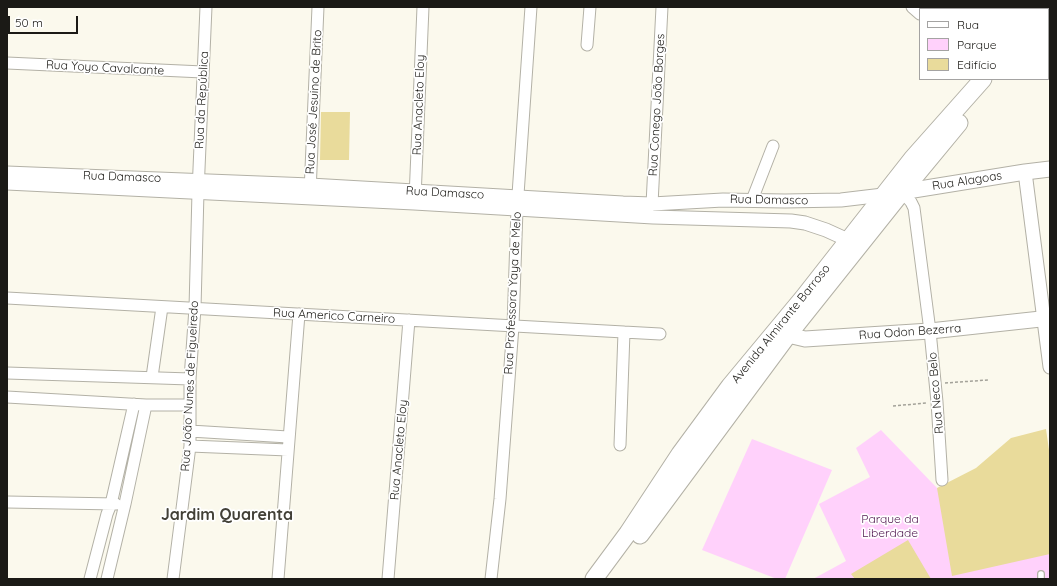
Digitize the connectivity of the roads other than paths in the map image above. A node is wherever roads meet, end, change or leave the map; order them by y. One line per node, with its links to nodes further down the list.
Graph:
1 (206, 7): 11 (street, Rua da República)
2 (318, 7): 20 (street, Rua José Jesuino de Brito)
3 (423, 7): 23 (street, Rua Anacleto Eloy)
4 (530, 7): 25 (street, Rua Professora Yaya de Melo)
5 (590, 7): 9 (street)
6 (662, 7): 26 (street, Rua Conego João Borges)
7 (1039, 7): 8 (street)
8 (1042, 8)
9 (587, 46)
10 (7, 63): 11 (street, Rua Yoyo Cavalcante)
11 (204, 72): 19 (street, Rua da República)
12 (982, 80): 22 (main road, Avenida Almirante Barroso)
13 (995, 80): 21 (main road, Avenida Almirante Barroso)
14 (773, 146): 24 (street)
15 (1050, 169): 16 (main road, Rua Alagoas)
16 (1025, 172): 21 (main road, Rua Alagoas); 33 (street)
17 (7, 173): 19 (street, Rua Damasco)
18 (7, 183): 19 (street, Rua Damasco)
19 (198, 186): 20 (street, Rua Damasco); 30 (street, Rua João Nunes de Figueiredo)
20 (310, 191): 23 (street, Rua Damasco)
21 (902, 192): 22 (main road, Rua Alagoas); 36 (street, Rua Neco Belo); 39 (main road, Avenida Almirante Barroso)
22 (883, 195): 24 (street, Rua Damasco); 27 (main road, Avenida Almirante Barroso)
23 (415, 197): 25 (street, Rua Damasco)
24 (752, 200): 26 (street, Rua Damasco)
25 (518, 203): 26 (street, Rua Damasco); 27 (street, Rua Damasco); 35 (street, Rua Professora Yaya de Melo)
26 (652, 204)
27 (848, 240): 32 (main road, Avenida Almirante Barroso)
28 (7, 298): 29 (street, Rua Americo Carneiro)
29 (162, 307): 30 (street, Rua Americo Carneiro); 42 (street)
30 (195, 308): 31 (street, Rua Americo Carneiro); 43 (street, Rua João Nunes de Figueiredo)
31 (299, 314): 34 (street, Rua Americo Carneiro); 49 (street)
32 (786, 318): 39 (main road); 63 (main road, Avenida Almirante Barroso)
33 (1047, 318): 36 (main road, Rua Odon Bezerra); 40 (street)
34 (409, 320): 35 (street, Rua Americo Carneiro); 61 (street, Rua Anacleto Eloy)
35 (513, 326): 37 (street, Rua Americo Carneiro); 62 (street, Rua Professora Yaya de Melo)
36 (930, 331): 39 (main road, Rua Odon Bezerra); 53 (street, Rua Neco Belo)
37 (624, 332): 38 (street, Rua Americo Carneiro); 50 (street)
38 (660, 334)
39 (788, 335): 64 (main road, Avenida Almirante Barroso)
40 (1050, 367)
41 (7, 373): 42 (street)
42 (152, 378): 43 (street)
43 (190, 378): 47 (street, Rua João Nunes de Figueiredo)
44 (7, 398): 45 (street)
45 (134, 404): 46 (street); 55 (street)
46 (146, 405): 47 (street); 56 (street)
47 (190, 405): 48 (street, Rua João Nunes de Figueiredo)
48 (190, 431): 49 (street); 51 (street, Rua João Nunes de Figueiredo)
49 (288, 437): 52 (street)
50 (620, 445)
51 (190, 446): 52 (street); 59 (street, Rua João Nunes de Figueiredo)
52 (288, 450): 60 (street)
53 (942, 480)
54 (7, 502): 55 (street)
55 (111, 504): 56 (street); 57 (street)
56 (125, 504): 58 (street)
57 (90, 579)
58 (108, 579)
59 (173, 579)
60 (278, 579)
61 (388, 579)
62 (491, 579)
63 (594, 579)
64 (608, 579)

